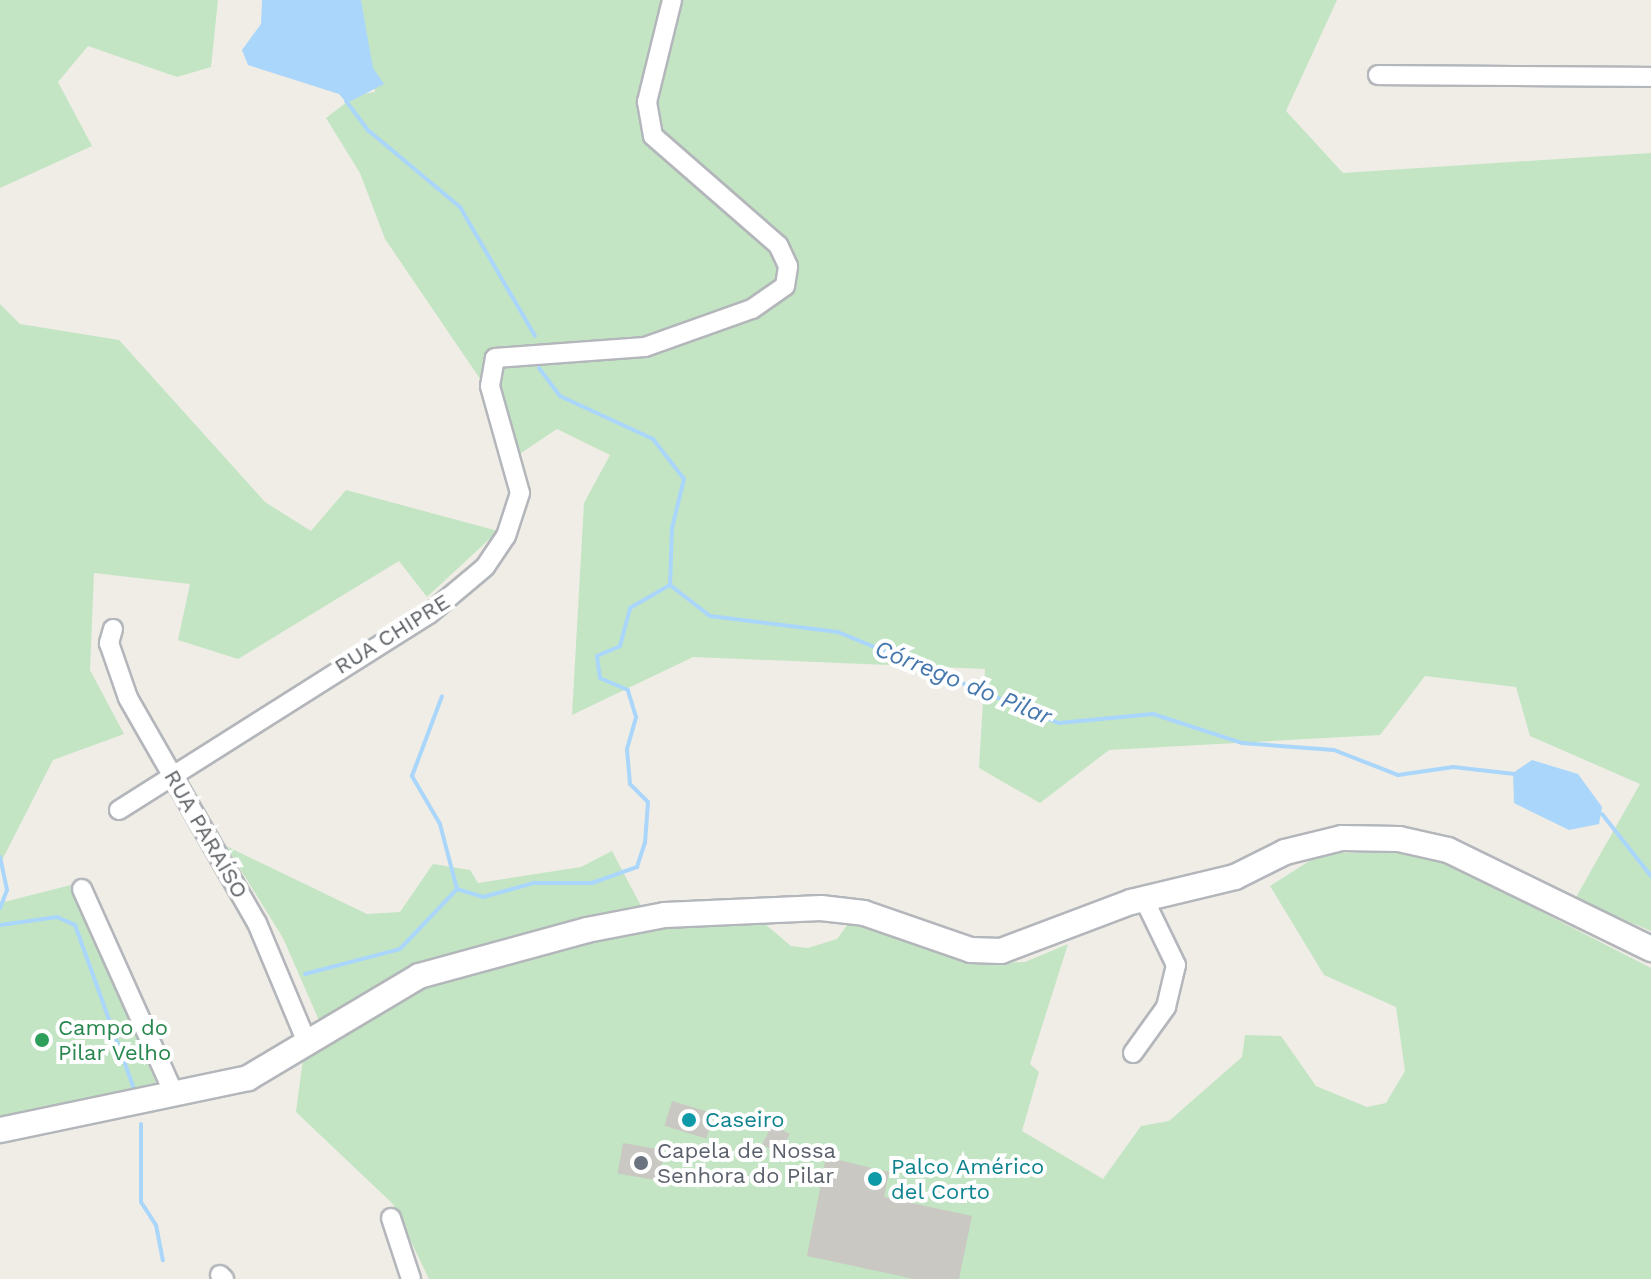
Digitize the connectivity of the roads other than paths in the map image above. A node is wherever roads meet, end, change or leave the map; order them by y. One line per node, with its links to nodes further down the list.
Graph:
1 (672, 0): 5 (street, RUA CHIPRE)
2 (1378, 75): 3 (street)
3 (1651, 77)
4 (113, 629): 5 (street, RUA PARAÍSO)
5 (174, 776): 6 (street, RUA CHIPRE); 10 (street, RUA PARAÍSO)
6 (119, 810)
7 (82, 889): 12 (street)
8 (1144, 899): 9 (street); 10 (street); 11 (street)
9 (1651, 949)
10 (306, 1040): 12 (street)
11 (1133, 1053)
12 (174, 1094): 13 (street)
13 (0, 1130)
14 (391, 1218): 15 (street)
15 (411, 1279)

